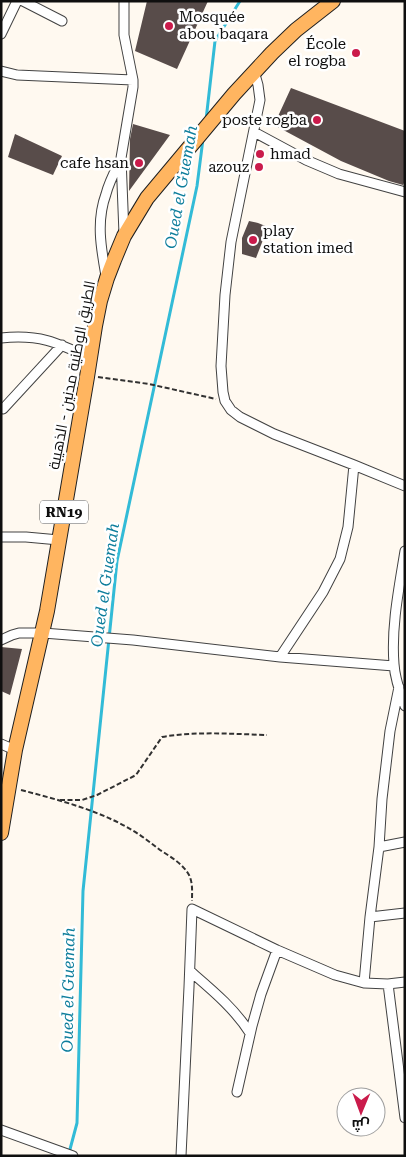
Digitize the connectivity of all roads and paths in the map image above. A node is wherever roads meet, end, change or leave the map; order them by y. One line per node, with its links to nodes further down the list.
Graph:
1 (17, 1): 6 (street)
2 (24, 1): 5 (street)
3 (124, 1): 9 (street)
4 (333, 1): 8 (main road, الطريق الوطنية مدنين - الذهيبة / RN19)
5 (62, 21)
6 (1, 34)
7 (1, 71): 9 (street)
8 (254, 72): 10 (street); 13 (main road, الطريق الوطنية مدنين - الذهيبة / RN19)
9 (133, 80): 11 (street)
10 (254, 132): 12 (street); 19 (street)
11 (121, 158): 13 (street); 14 (street)
12 (405, 192)
13 (124, 236): 14 (main road, الطريق الوطنية مدنين - الذهيبة / RN19)
14 (107, 278): 17 (main road, الطريق الوطنية مدنين - الذهيبة / RN19)
15 (1, 338): 16 (street)
16 (62, 345): 17 (street); 20 (street)
17 (90, 358): 18 (main road, الطريق الوطنية مدنين - الذهيبة / RN19)
18 (87, 377): 19 (path); 24 (main road, الطريق الوطنية مدنين - الذهيبة / RN19)
19 (226, 401): 21 (street)
20 (2, 409)
21 (354, 465): 22 (street); 28 (street)
22 (405, 486)
23 (1, 537): 24 (street)
24 (59, 540): 26 (main road, الطريق الوطنية مدنين - الذهيبة / RN19)
25 (405, 551): 29 (street)
26 (42, 633): 27 (street); 28 (street); 34 (main road, الطريق الوطنية مدنين - الذهيبة / RN19)
27 (1, 640)
28 (280, 656): 29 (street)
29 (394, 666): 30 (street)
30 (399, 687): 31 (street); 39 (street)
31 (405, 706)
32 (267, 735): 36 (path)
33 (1, 744): 34 (street)
34 (15, 750): 35 (main road, الطريق الوطنية مدنين - الذهيبة / RN19)
35 (9, 787): 36 (path); 37 (main road, الطريق الوطنية مدنين - الذهيبة / RN19)
36 (58, 800): 40 (path)
37 (1, 833)
38 (405, 842): 39 (street)
39 (379, 847): 42 (street)
40 (192, 909): 43 (street); 44 (street)
41 (405, 913): 42 (street)
42 (370, 917): 46 (street)
43 (277, 950): 46 (street); 48 (street)
44 (190, 971): 48 (street); 53 (street)
45 (405, 982): 47 (street)
46 (364, 983): 47 (street)
47 (388, 984): 50 (street)
48 (250, 1033): 49 (street)
49 (237, 1092)
50 (405, 1118)
51 (1, 1130): 52 (street)
52 (73, 1156)
53 (180, 1156)

